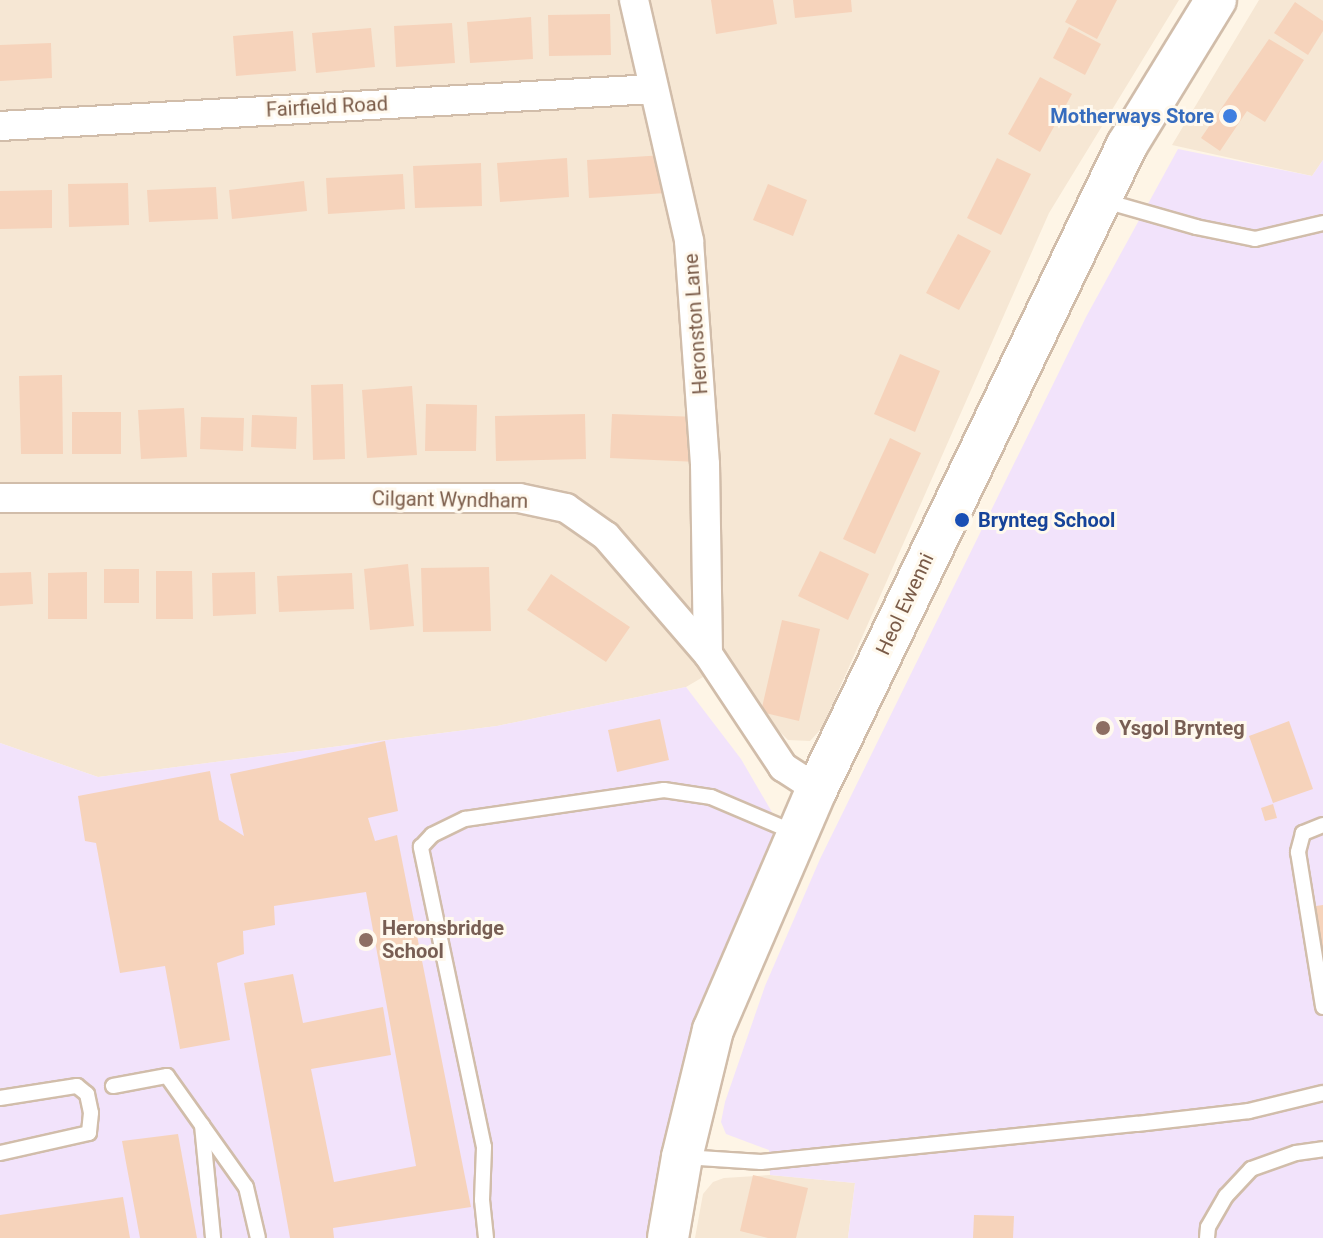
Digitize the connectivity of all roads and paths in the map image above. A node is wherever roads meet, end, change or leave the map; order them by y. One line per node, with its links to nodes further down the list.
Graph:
1 (634, 0): 3 (street, Heronston Lane)
2 (1216, 0): 5 (street, Heol Ewenni)
3 (653, 89): 4 (street, Fairfield Road); 8 (street, Heronston Lane)
4 (0, 126)
5 (1100, 199): 6 (lane); 9 (street, Heol Ewenni)
6 (1323, 223)
7 (0, 498): 8 (street, Cilgant Wyndham)
8 (708, 654): 9 (street, Cilgant Wyndham)
9 (817, 789): 11 (street, Heol Ewenni)
10 (1323, 825): 12 (lane)
11 (800, 834): 19 (street, Heol Ewenni); 22 (lane)
12 (1323, 1007)
13 (113, 1086): 16 (lane)
14 (1323, 1093): 19 (lane)
15 (0, 1098): 18 (lane)
16 (202, 1125): 20 (lane); 21 (lane)
17 (1323, 1149): 24 (lane)
18 (0, 1153)
19 (682, 1157): 23 (street, Heol Ewenni)
20 (213, 1238)
21 (258, 1238)
22 (486, 1238)
23 (668, 1238)
24 (1207, 1238)

